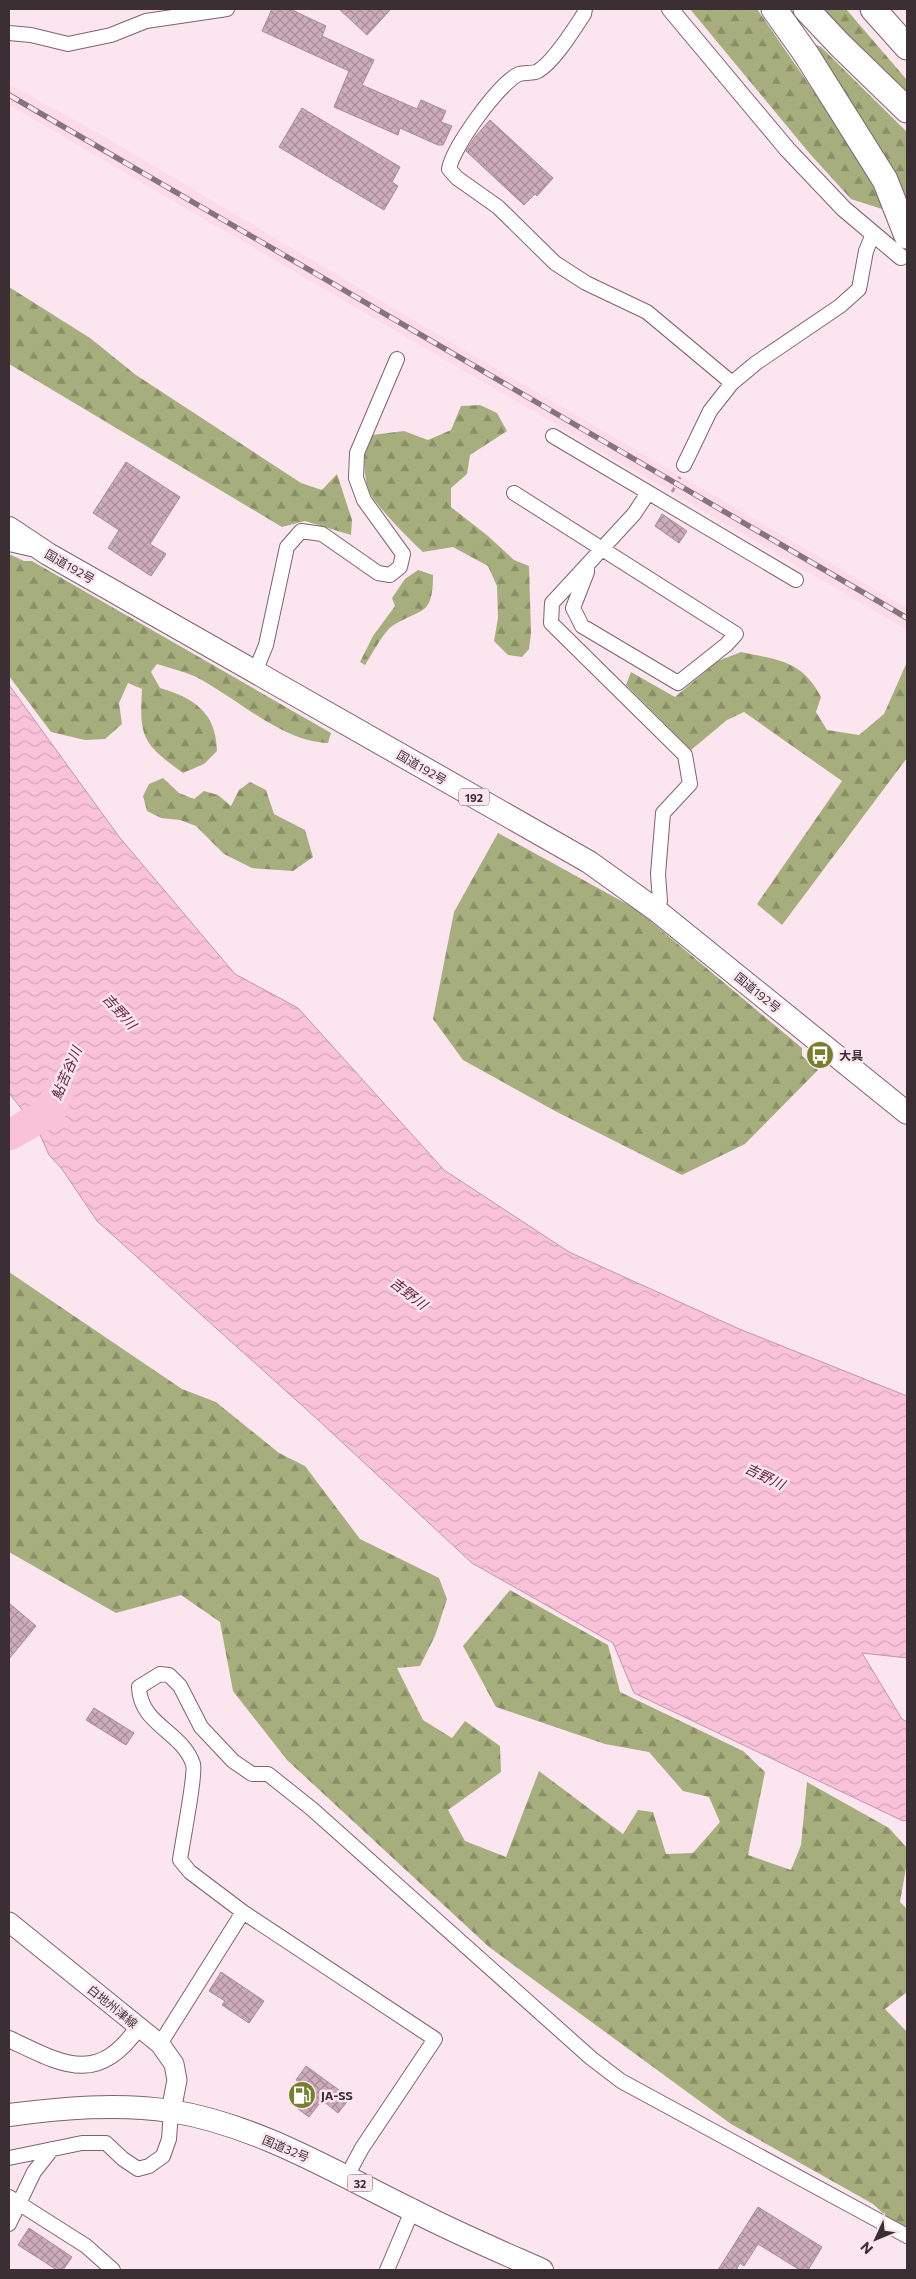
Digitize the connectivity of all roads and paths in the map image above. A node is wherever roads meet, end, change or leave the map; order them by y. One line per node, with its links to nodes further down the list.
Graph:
1 (226, 9): 7 (street)
2 (586, 9): 13 (street)
3 (670, 9): 10 (street)
4 (774, 9): 11 (highway)
5 (806, 9): 9 (highway)
6 (873, 9): 8 (highway)
7 (9, 33)
8 (907, 47)
9 (907, 110)
10 (873, 234): 11 (street); 13 (street)
11 (904, 246)
12 (397, 360): 24 (street)
13 (732, 383): 15 (street)
14 (553, 436): 17 (street)
15 (684, 465): 17 (path)
16 (514, 493): 20 (street)
17 (654, 496): 20 (street); 23 (street)
18 (9, 528): 21 (highway, 国道192号 / 192)
19 (9, 544): 21 (street)
20 (602, 549): 22 (street); 22 (street)
21 (48, 554): 24 (highway, 国道192号 / 192)
22 (587, 565): 25 (street)
23 (796, 580)
24 (255, 672): 25 (highway, 国道192号 / 192)
25 (656, 910): 26 (highway, 国道192号 / 192)
26 (907, 1113)
27 (243, 1912): 31 (street); 36 (street); 40 (street)
28 (9, 1922): 29 (main road, 白地州津線)
29 (139, 2026): 30 (street); 31 (main road, 白地州津線)
30 (9, 2039)
31 (160, 2044): 32 (main road, 白地州津線)
32 (171, 2111): 33 (highway, 国道32号 / 32); 34 (street); 36 (highway, 国道32号 / 32)
33 (9, 2114)
34 (52, 2149): 35 (street); 37 (street)
35 (9, 2158)
36 (347, 2176): 38 (highway, 国道32号 / 32)
37 (14, 2200): 39 (street); 41 (street)
38 (412, 2211): 42 (street); 43 (highway, 国道32号 / 32)
39 (9, 2224)
40 (907, 2236)
41 (113, 2270)
42 (387, 2270)
43 (542, 2270)

